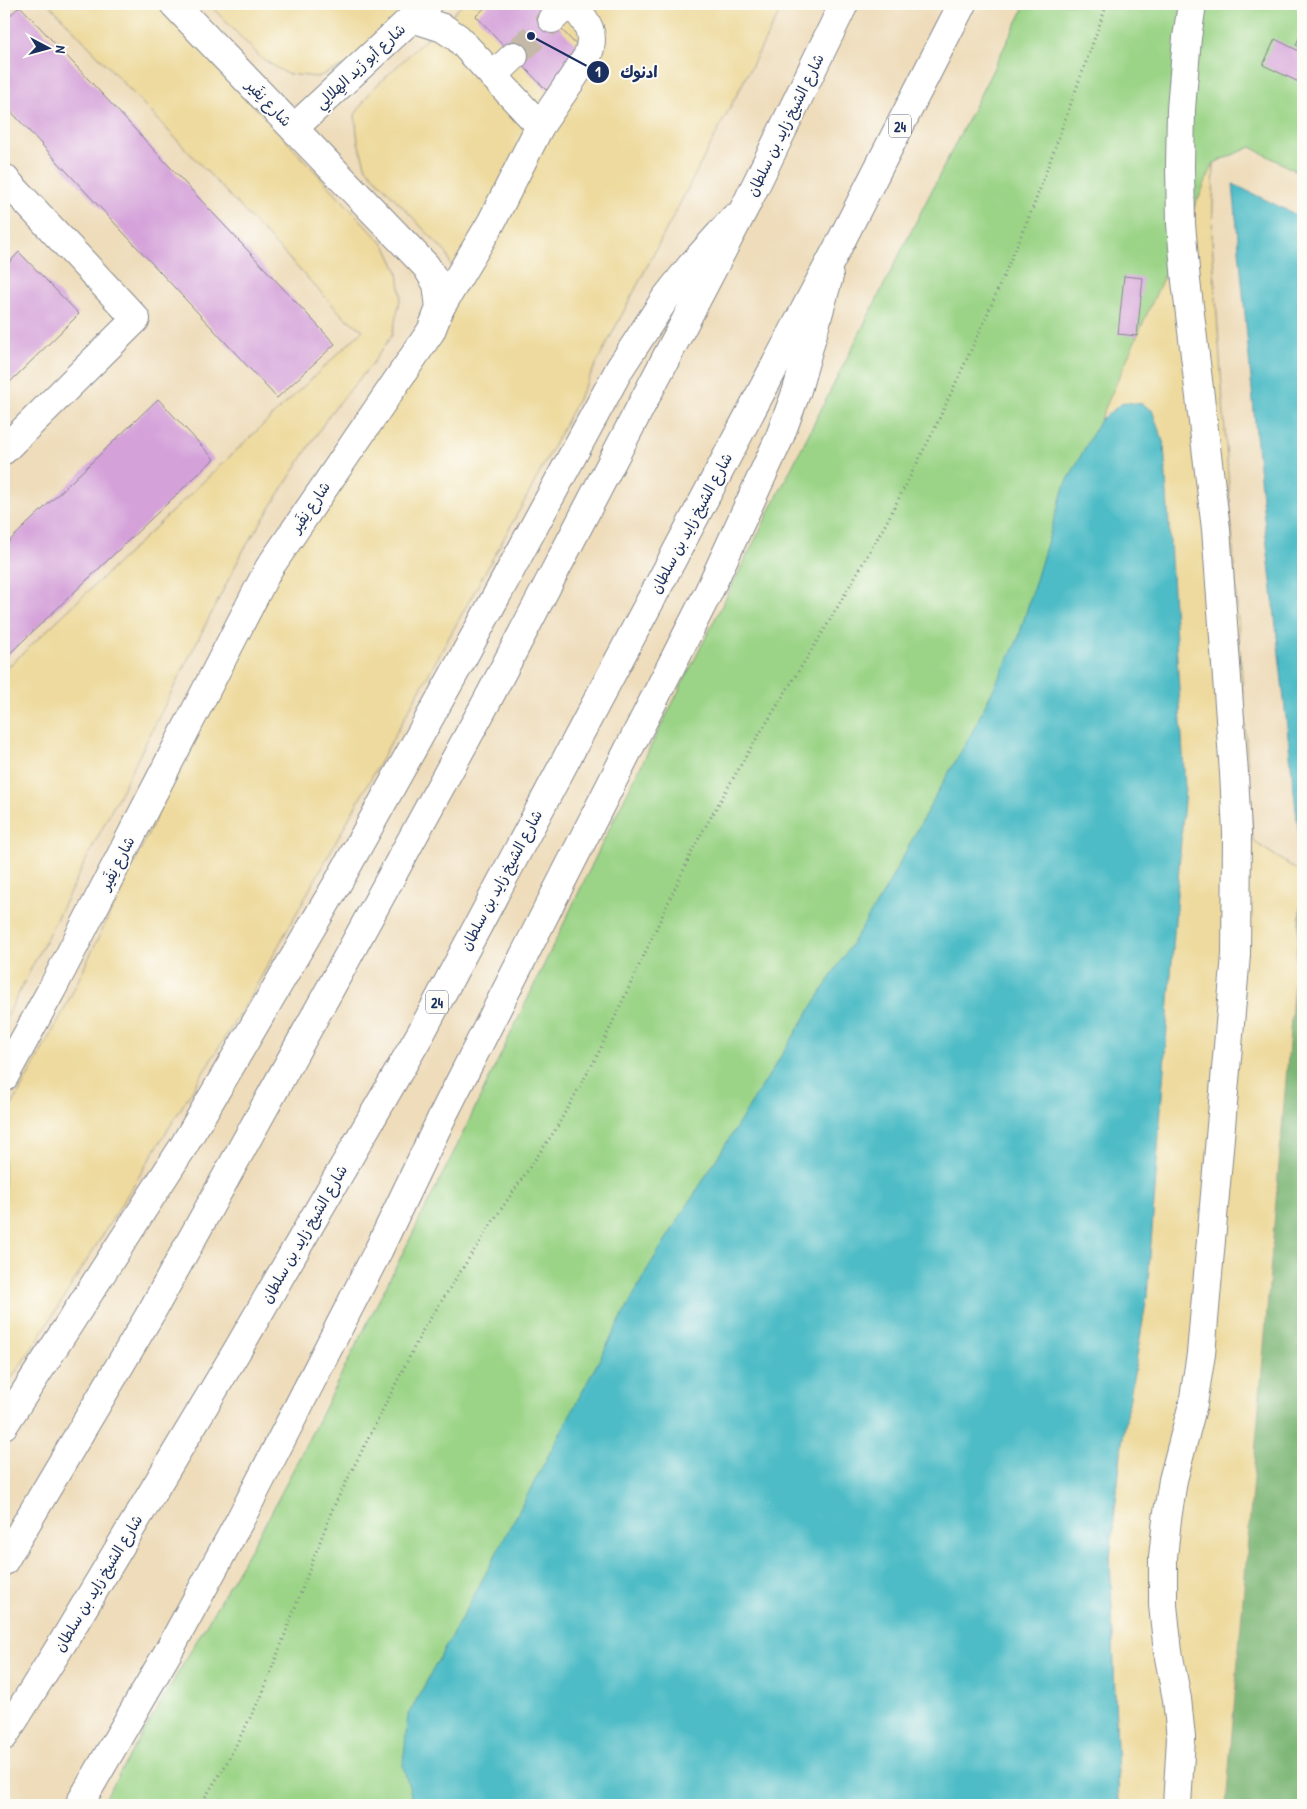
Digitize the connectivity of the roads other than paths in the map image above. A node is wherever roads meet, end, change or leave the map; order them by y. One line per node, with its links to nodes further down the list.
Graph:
1 (174, 4): 10 (main road, شارع نِفَير)
2 (844, 4): 12 (main road, شارع الشيخ زايد بن سلطان)
3 (962, 4): 13 (main road, شارع الشيخ زايد بن سلطان / 24)
4 (1192, 4): 21 (main road)
5 (564, 9): 9 (main road)
6 (419, 11): 8 (main road); 10 (main road, شارع أبو زَيد الهِلالِي)
7 (514, 56): 8 (main road)
8 (493, 76): 9 (main road)
9 (540, 126): 14 (main road)
10 (294, 128): 14 (main road, شارع نِفَير)
11 (4, 178): 15 (main road)
12 (747, 203): 17 (main road); 18 (main road, شارع الشيخ زايد بن سلطان)
13 (837, 248): 19 (main road, شارع الشيخ زايد بن سلطان / 24); 20 (main road)
14 (440, 308): 16 (main road, شارع نِفَير)
15 (4, 450)
16 (4, 1077)
17 (4, 1425)
18 (4, 1561)
19 (4, 1736)
20 (79, 1805)
21 (1177, 1805)

